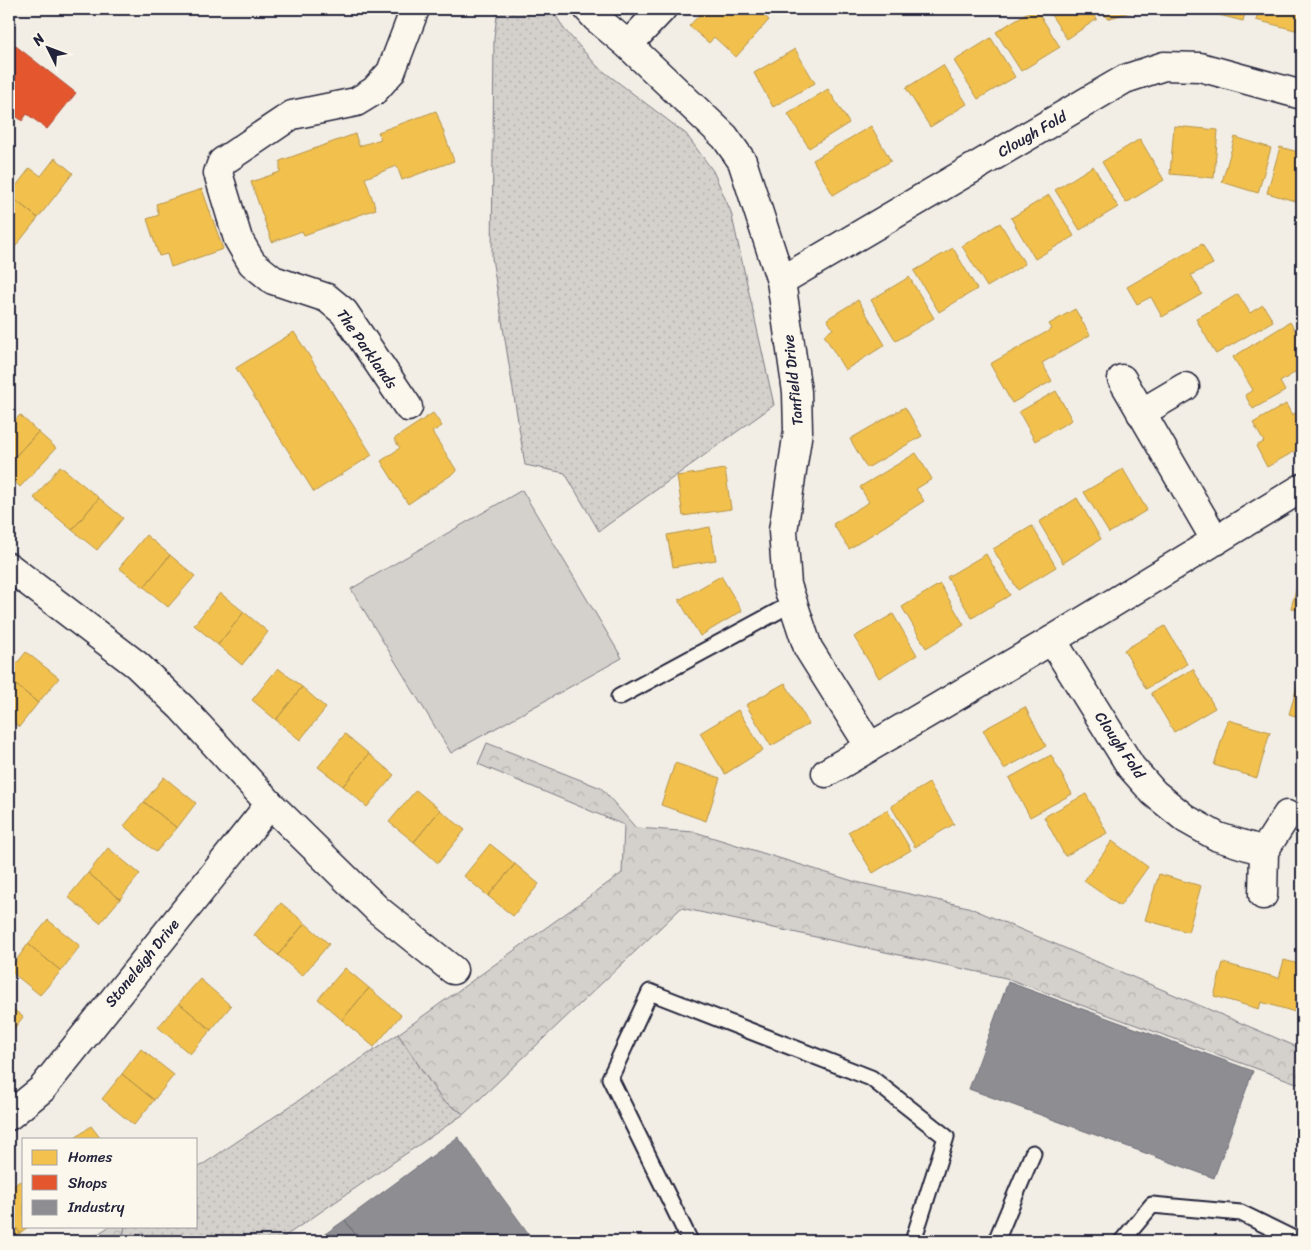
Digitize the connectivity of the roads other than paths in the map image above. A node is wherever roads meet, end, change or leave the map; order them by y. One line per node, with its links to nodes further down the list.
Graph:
1 (415, 9): 9 (street, The Parklands)
2 (588, 9): 4 (street, Tanfield Drive)
3 (662, 9): 4 (street)
4 (628, 44): 6 (street, Tanfield Drive)
5 (1302, 95): 6 (street, Clough Fold)
6 (781, 281): 14 (street, Tanfield Drive)
7 (1122, 379): 10 (street)
8 (1185, 387): 10 (street)
9 (408, 408)
10 (1141, 412): 12 (street)
11 (1302, 488): 12 (street)
12 (1216, 540): 15 (street)
13 (10, 569): 19 (street)
14 (793, 602): 16 (lane); 17 (street, Tanfield Drive)
15 (1052, 640): 17 (street); 21 (street, Clough Fold)
16 (619, 697)
17 (870, 748): 18 (street)
18 (826, 773)
19 (270, 804): 23 (street); 24 (street, Stoneleigh Drive)
20 (1287, 815): 21 (street)
21 (1264, 851): 22 (street)
22 (1263, 895)
23 (453, 970)
24 (9, 1116)
25 (1033, 1153): 28 (lane)
26 (690, 1241): 27 (lane)
27 (913, 1241)
28 (996, 1241)
29 (1122, 1241): 30 (lane)
30 (1298, 1241)

